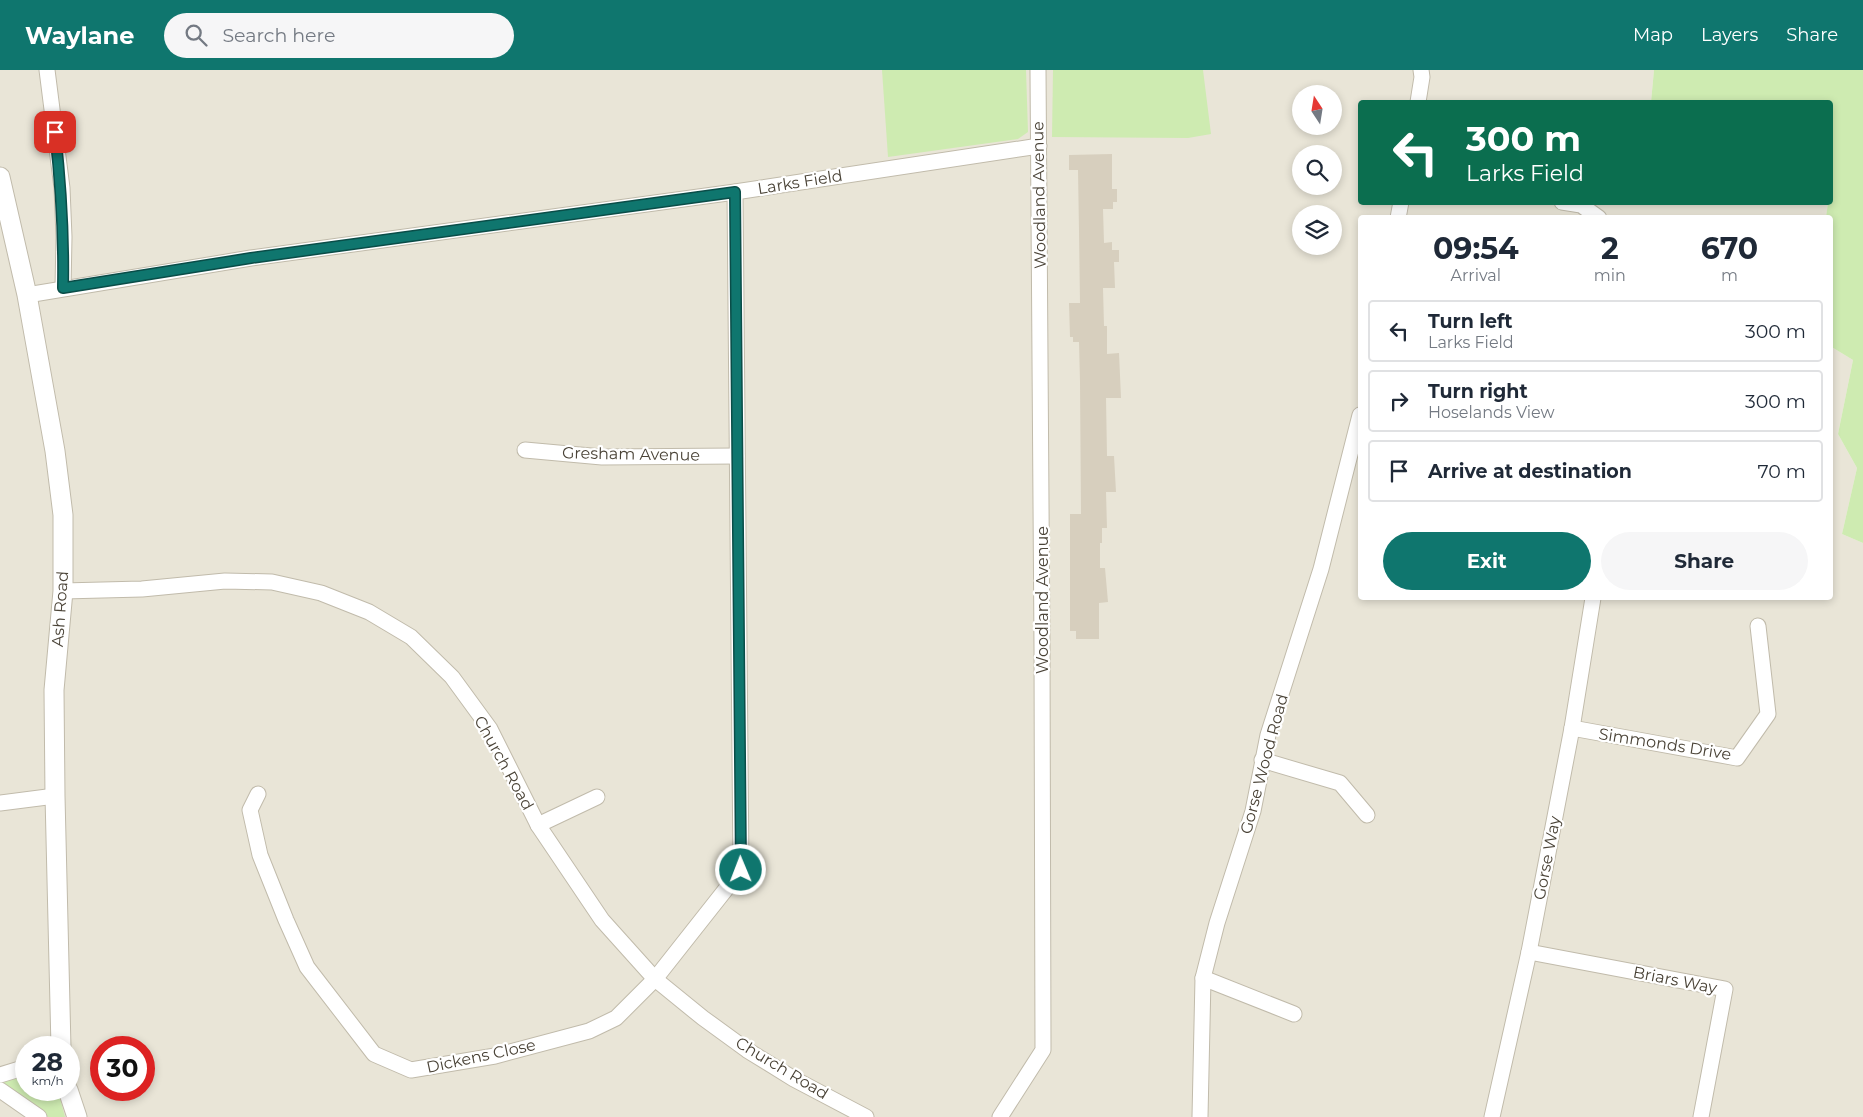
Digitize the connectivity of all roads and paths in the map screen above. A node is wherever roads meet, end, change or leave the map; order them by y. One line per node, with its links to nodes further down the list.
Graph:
1 (48, 70): 11 (street)
2 (1038, 70): 5 (street, Woodland Avenue)
3 (1421, 70): 4 (street)
4 (1418, 100)
5 (1040, 146): 7 (street, Larks Field); 39 (street, Woodland Avenue)
6 (0, 177): 8 (street, Ash Road)
7 (735, 192): 11 (street, Larks Field); 15 (street)
8 (2, 200): 12 (street, Ash Road)
9 (1581, 205): 10 (street)
10 (1595, 215)
11 (63, 288): 12 (street, Larks Field)
12 (27, 294): 16 (street, Ash Road)
13 (1358, 423): 20 (street, Gorse Wood Road)
14 (525, 450): 15 (street, Gresham Avenue)
15 (737, 456): 29 (street)
16 (63, 591): 22 (street, Ash Road); 26 (street, Church Road)
17 (1592, 600): 19 (street, Gorse Way)
18 (1758, 626): 19 (street, Simmonds Drive)
19 (1572, 728): 27 (street, Gorse Way)
20 (1262, 760): 25 (street); 28 (street, Gorse Wood Road)
21 (258, 794): 29 (street, Dickens Close)
22 (55, 796): 24 (street); 31 (street, Ash Road)
23 (597, 797): 26 (street)
24 (0, 803)
25 (1367, 815)
26 (538, 825): 29 (street, Church Road)
27 (1529, 952): 41 (street, Gorse Way); 42 (street, Briars Way)
28 (1203, 978): 30 (street); 40 (street, Gorse Wood Road)
29 (655, 979): 38 (street, Church Road)
30 (1294, 1014)
31 (61, 1036)
32 (15, 1070): 33 (street)
33 (0, 1075)
34 (0, 1090): 36 (street)
35 (72, 1101): 37 (street)
36 (39, 1117)
37 (77, 1117)
38 (866, 1117)
39 (1000, 1117)
40 (1200, 1117)
41 (1492, 1117)
42 (1701, 1117)

